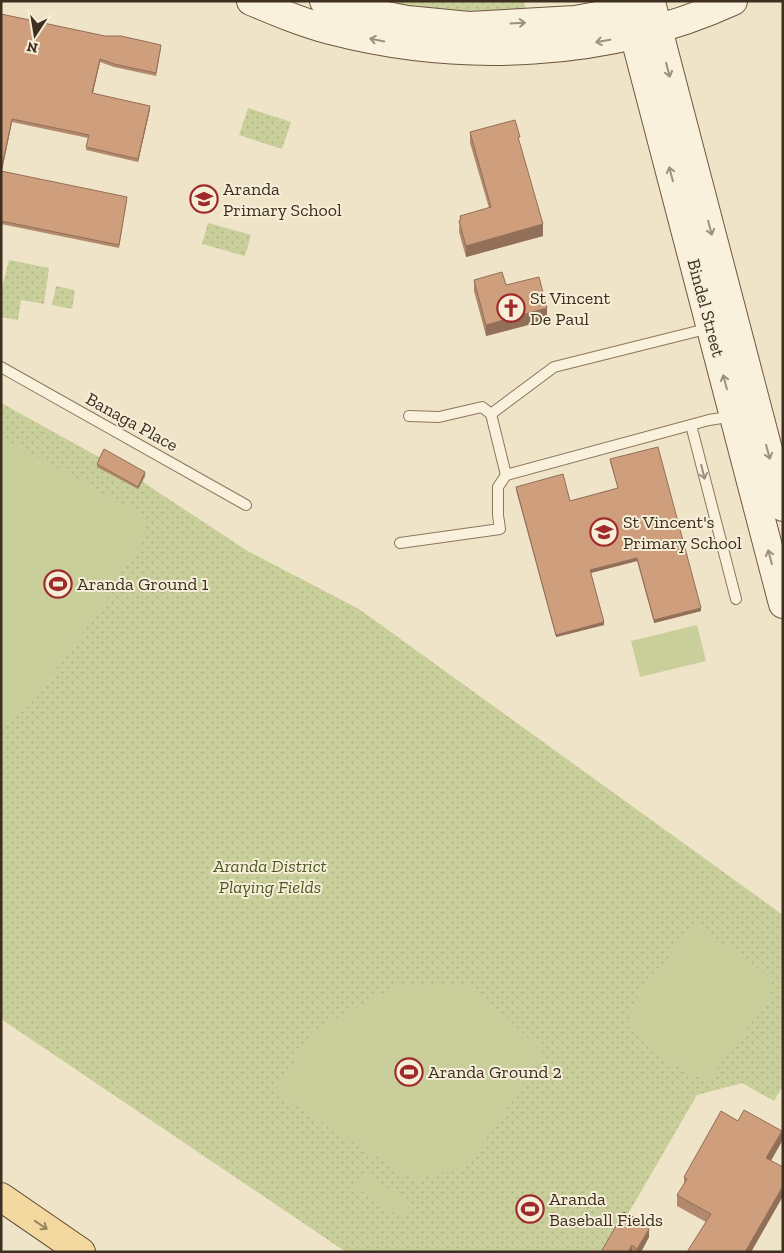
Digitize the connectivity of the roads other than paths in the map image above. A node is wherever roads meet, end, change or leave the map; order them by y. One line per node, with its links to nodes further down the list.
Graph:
1 (252, 1): 5 (street, one-way to 1)
2 (324, 1): 5 (street)
3 (732, 1): 4 (street)
4 (648, 16): 5 (street); 6 (street, Bindel Street)
5 (426, 35)
6 (691, 203): 7 (street, Bindel Street); 9 (street, Bindel Street, one-way to 9)
7 (711, 327): 9 (street, Bindel Street, one-way to 7); 10 (lane)
8 (1, 366): 14 (lane, Banaga Place)
9 (746, 413): 12 (lane); 15 (street, Bindel Street, one-way to 15); 18 (street, Bindel Street, one-way to 9)
10 (490, 414): 11 (lane); 13 (lane)
11 (409, 416)
12 (691, 425): 13 (lane); 17 (lane, one-way to 17)
13 (506, 475): 16 (lane)
14 (246, 505)
15 (783, 507)
16 (400, 543)
17 (736, 599)
18 (783, 604)
19 (1, 1198): 20 (main road, one-way to 20)
20 (82, 1252)

